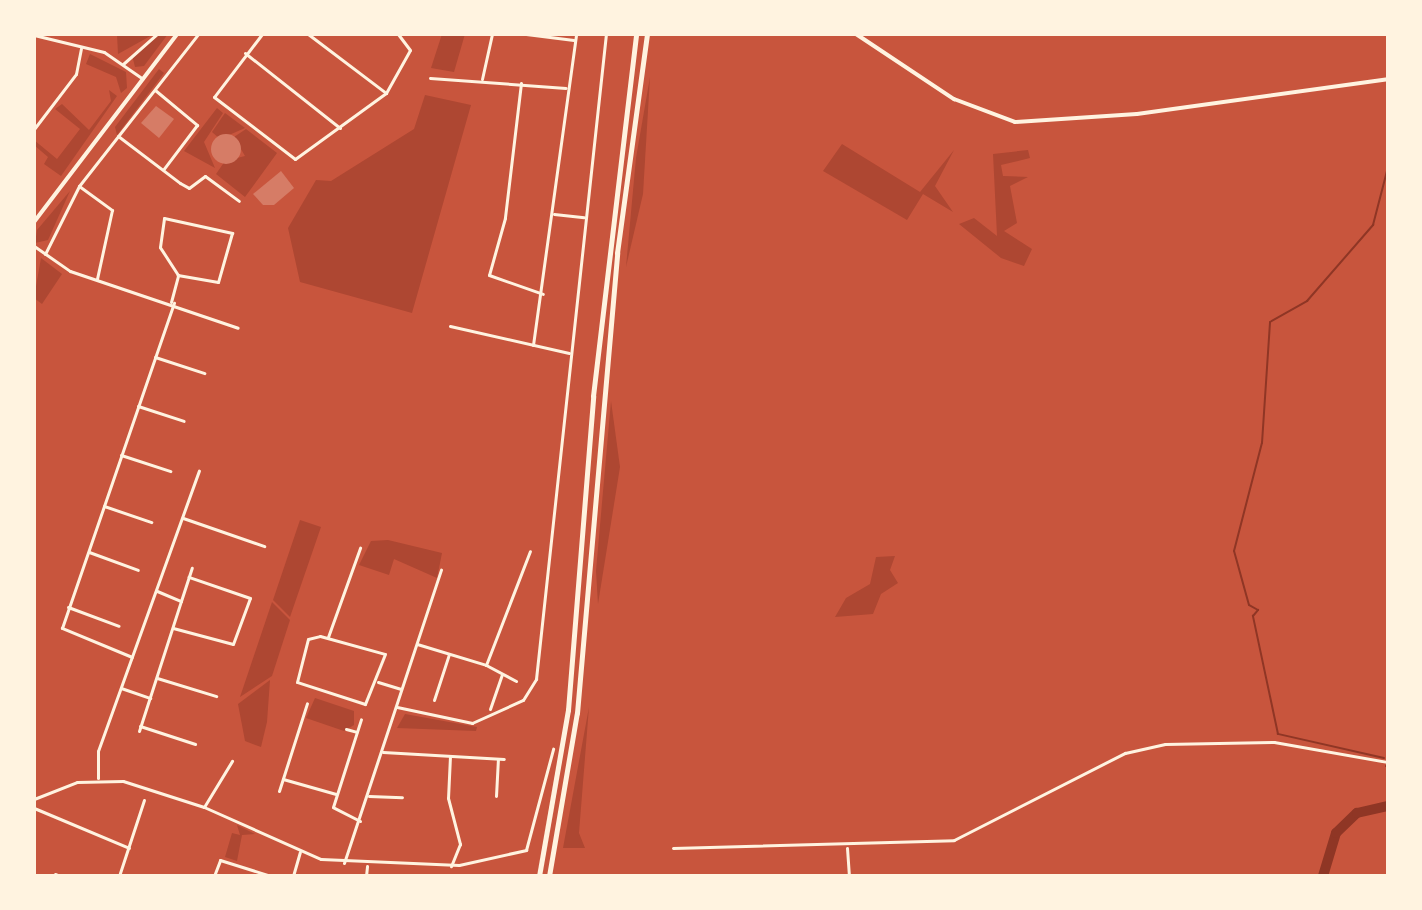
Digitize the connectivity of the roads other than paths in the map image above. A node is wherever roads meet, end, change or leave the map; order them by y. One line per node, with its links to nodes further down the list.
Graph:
1 (157, 34): 18 (street)
2 (177, 34): 20 (street)
3 (198, 34): 25 (street)
4 (262, 34): 17 (street)
5 (308, 34): 26 (street)
6 (398, 34): 26 (street)
7 (492, 34): 21 (street)
8 (526, 34): 15 (street)
9 (576, 34): 15 (street)
10 (606, 34): 34 (street)
11 (636, 34): 123 (highway)
12 (647, 34): 124 (highway)
13 (856, 34): 22 (street)
14 (34, 35): 16 (street)
15 (575, 40): 24 (street)
16 (81, 46): 18 (street); 28 (street)
17 (245, 53): 27 (street); 27 (street)
18 (123, 64): 20 (street)
19 (430, 78): 21 (street)
20 (143, 79): 35 (street)
21 (482, 79): 23 (street)
22 (1388, 79)
23 (521, 83): 24 (street); 40 (street)
24 (568, 88): 33 (street)
25 (154, 90): 29 (street); 30 (street)
26 (386, 93): 27 (street)
27 (340, 128)
28 (34, 129)
29 (118, 136): 30 (street); 31 (street)
30 (163, 170): 32 (street)
31 (79, 186): 37 (street); 39 (street)
32 (239, 201)
33 (554, 214): 34 (street); 40 (street)
34 (584, 217): 45 (street)
35 (34, 222)
36 (34, 246): 37 (street)
37 (45, 254): 39 (street)
38 (178, 275): 38 (street); 41 (street)
39 (97, 279): 41 (street)
40 (543, 294): 44 (street)
41 (172, 303): 43 (street); 46 (street)
42 (450, 326): 44 (street)
43 (238, 328)
44 (533, 345): 45 (street)
45 (569, 353): 84 (street)
46 (155, 357): 47 (street); 48 (street)
47 (204, 373)
48 (138, 406): 49 (street); 50 (street)
49 (184, 421)
50 (121, 455): 51 (street); 53 (street)
51 (170, 471)
52 (199, 471): 54 (street)
53 (104, 506): 55 (street); 59 (street)
54 (183, 518): 56 (street); 64 (street)
55 (151, 522)
56 (264, 546)
57 (360, 548): 69 (street)
58 (530, 551): 73 (street)
59 (87, 552): 61 (street); 66 (street)
60 (192, 568): 63 (street)
61 (138, 570)
62 (441, 570): 70 (street)
63 (189, 577): 65 (street); 68 (street)
64 (157, 591): 65 (street); 72 (street)
65 (181, 601): 68 (street)
66 (68, 607): 67 (street); 72 (street)
67 (119, 626)
68 (173, 628): 75 (street)
69 (328, 637): 76 (street); 76 (street)
70 (417, 644): 71 (street); 79 (street)
71 (449, 654): 73 (street); 82 (street)
72 (132, 657): 78 (street)
73 (486, 665): 74 (street)
74 (502, 675): 77 (street); 85 (street)
75 (157, 678): 80 (street); 81 (street)
76 (377, 681): 79 (street)
77 (516, 681)
78 (121, 688): 81 (street); 100 (street)
79 (401, 689): 84 (street)
80 (216, 696)
81 (150, 698): 91 (street)
82 (434, 700)
83 (307, 703): 87 (street)
84 (397, 707): 93 (street)
85 (490, 709)
86 (294, 712): 87 (street)
87 (303, 715): 99 (street)
88 (361, 719): 90 (street)
89 (346, 729): 90 (street)
90 (357, 732): 102 (street)
91 (195, 744)
92 (553, 749): 117 (street)
93 (383, 752): 94 (street); 103 (street)
94 (450, 756): 95 (street); 117 (street)
95 (498, 759): 96 (street); 104 (street)
96 (504, 759)
97 (232, 761): 108 (street)
98 (1388, 762): 111 (street)
99 (283, 779): 101 (street); 102 (street)
100 (98, 780): 106 (street); 108 (street)
101 (279, 791)
102 (336, 794): 110 (street)
103 (369, 796): 105 (street); 110 (street)
104 (496, 796)
105 (402, 797)
106 (34, 799)
107 (144, 800): 112 (street)
108 (204, 807): 114 (street)
109 (34, 808): 112 (street)
110 (360, 821): 115 (street)
111 (847, 847): 113 (street); 125 (street)
112 (129, 848): 118 (street)
113 (673, 848)
114 (300, 852): 115 (street); 121 (street)
115 (344, 863): 116 (street)
116 (367, 866): 117 (street); 122 (street)
117 (451, 866)
118 (119, 876)
119 (214, 876): 120 (street)
120 (268, 876)
121 (293, 876)
122 (366, 876)
123 (539, 876)
124 (549, 876)
125 (849, 876)

